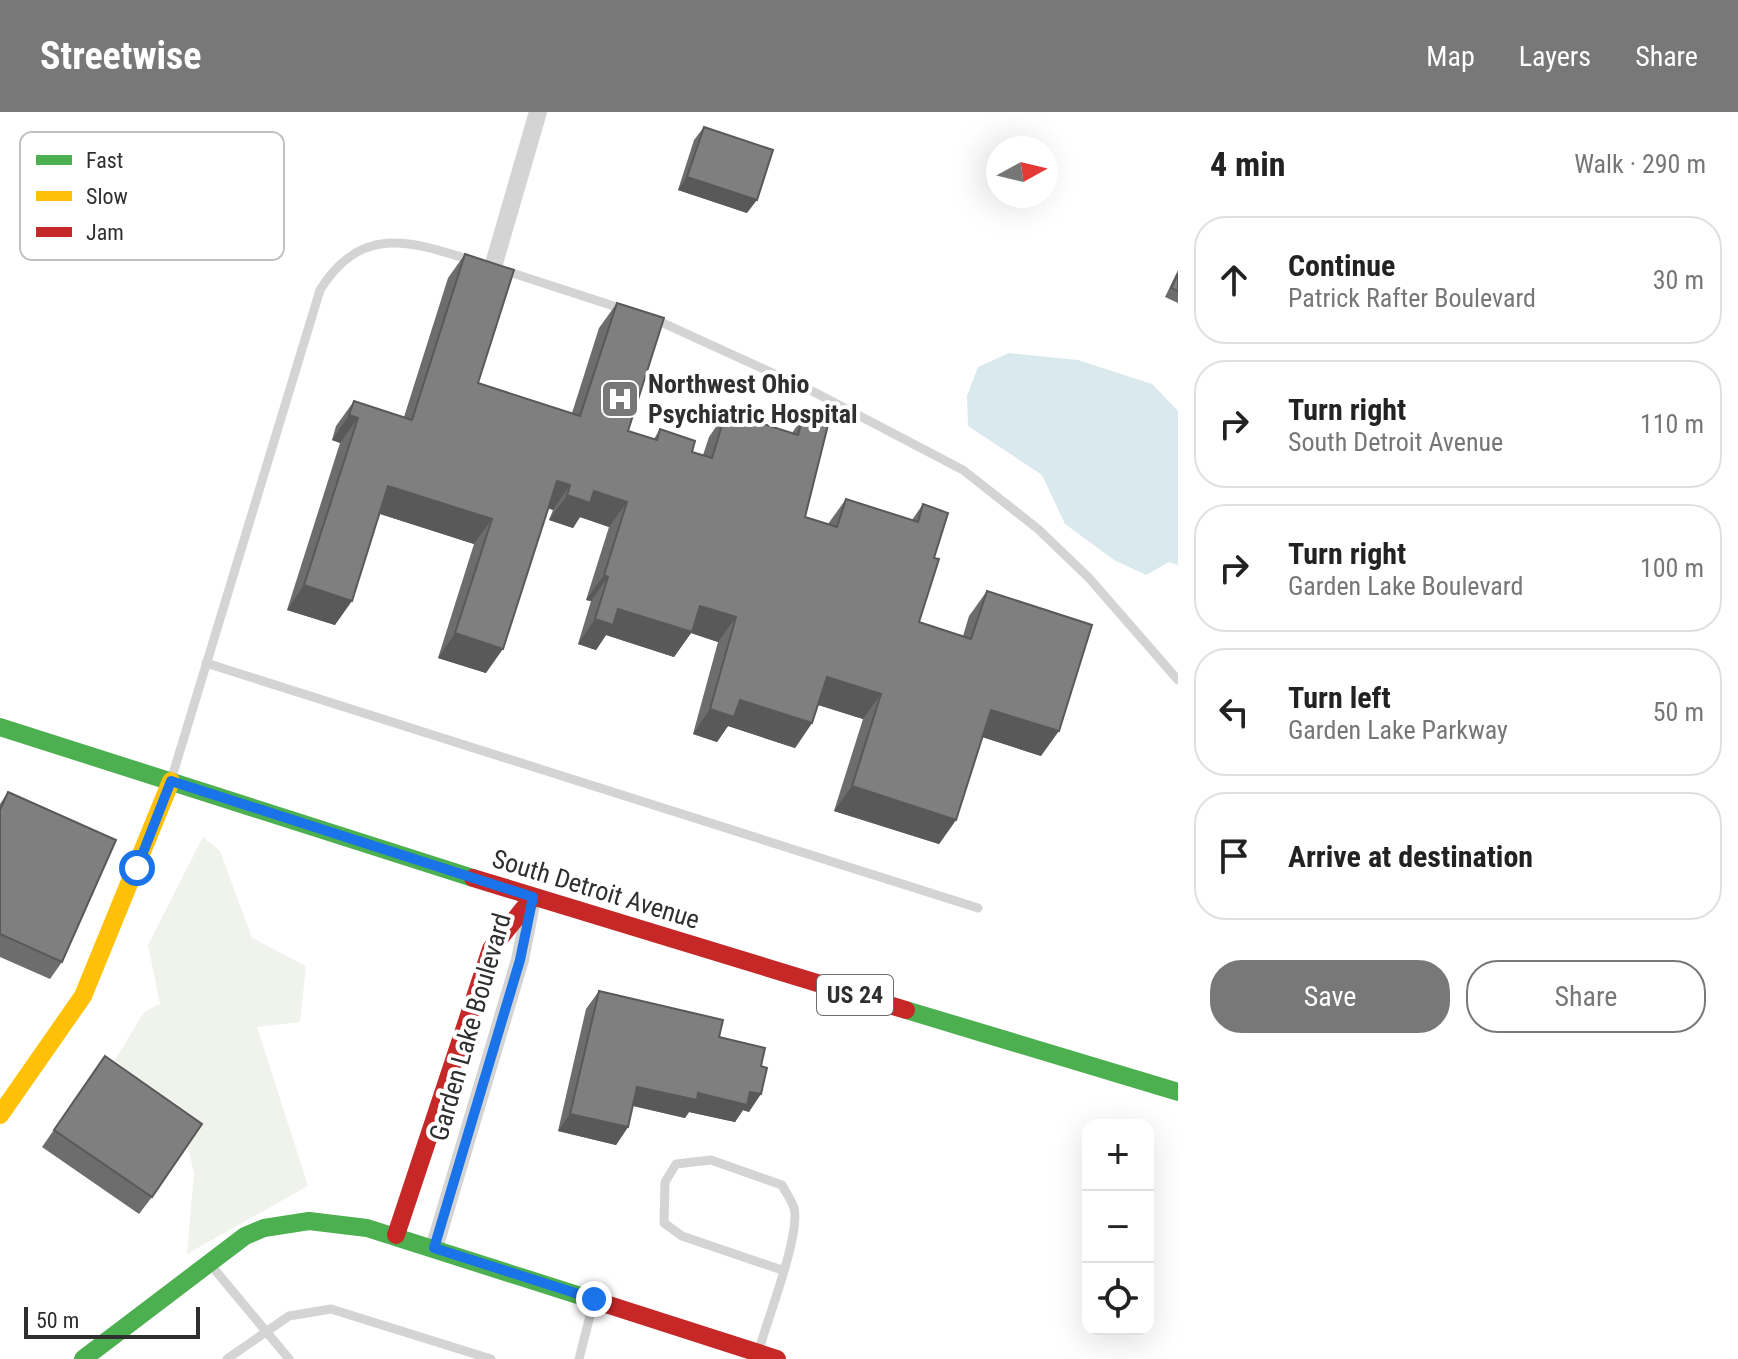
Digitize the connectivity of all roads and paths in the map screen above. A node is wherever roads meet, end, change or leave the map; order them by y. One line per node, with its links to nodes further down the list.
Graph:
1 (538, 112): 2 (street)
2 (493, 267): 3 (lane); 4 (lane)
3 (206, 663): 6 (lane); 8 (lane)
4 (1178, 680)
5 (0, 727): 6 (street, South Detroit Avenue / US 24)
6 (171, 781): 7 (street, South Detroit Avenue / US 24); 10 (street)
7 (533, 897): 9 (street, South Detroit Avenue / US 24); 11 (street, Garden Lake Boulevard); 12 (street, Garden Lake Boulevard)
8 (978, 908)
9 (1178, 1092)
10 (0, 1115)
11 (396, 1235): 12 (street); 13 (street)
12 (434, 1248): 15 (street)
13 (208, 1262): 16 (lane); 18 (street)
14 (782, 1270): 14 (lane); 17 (lane)
15 (594, 1299): 17 (street); 22 (lane)
16 (265, 1330): 19 (lane); 20 (lane); 21 (lane)
17 (758, 1353): 23 (street)
18 (83, 1359)
19 (227, 1359)
20 (289, 1359)
21 (491, 1359)
22 (579, 1359)
23 (777, 1359)

